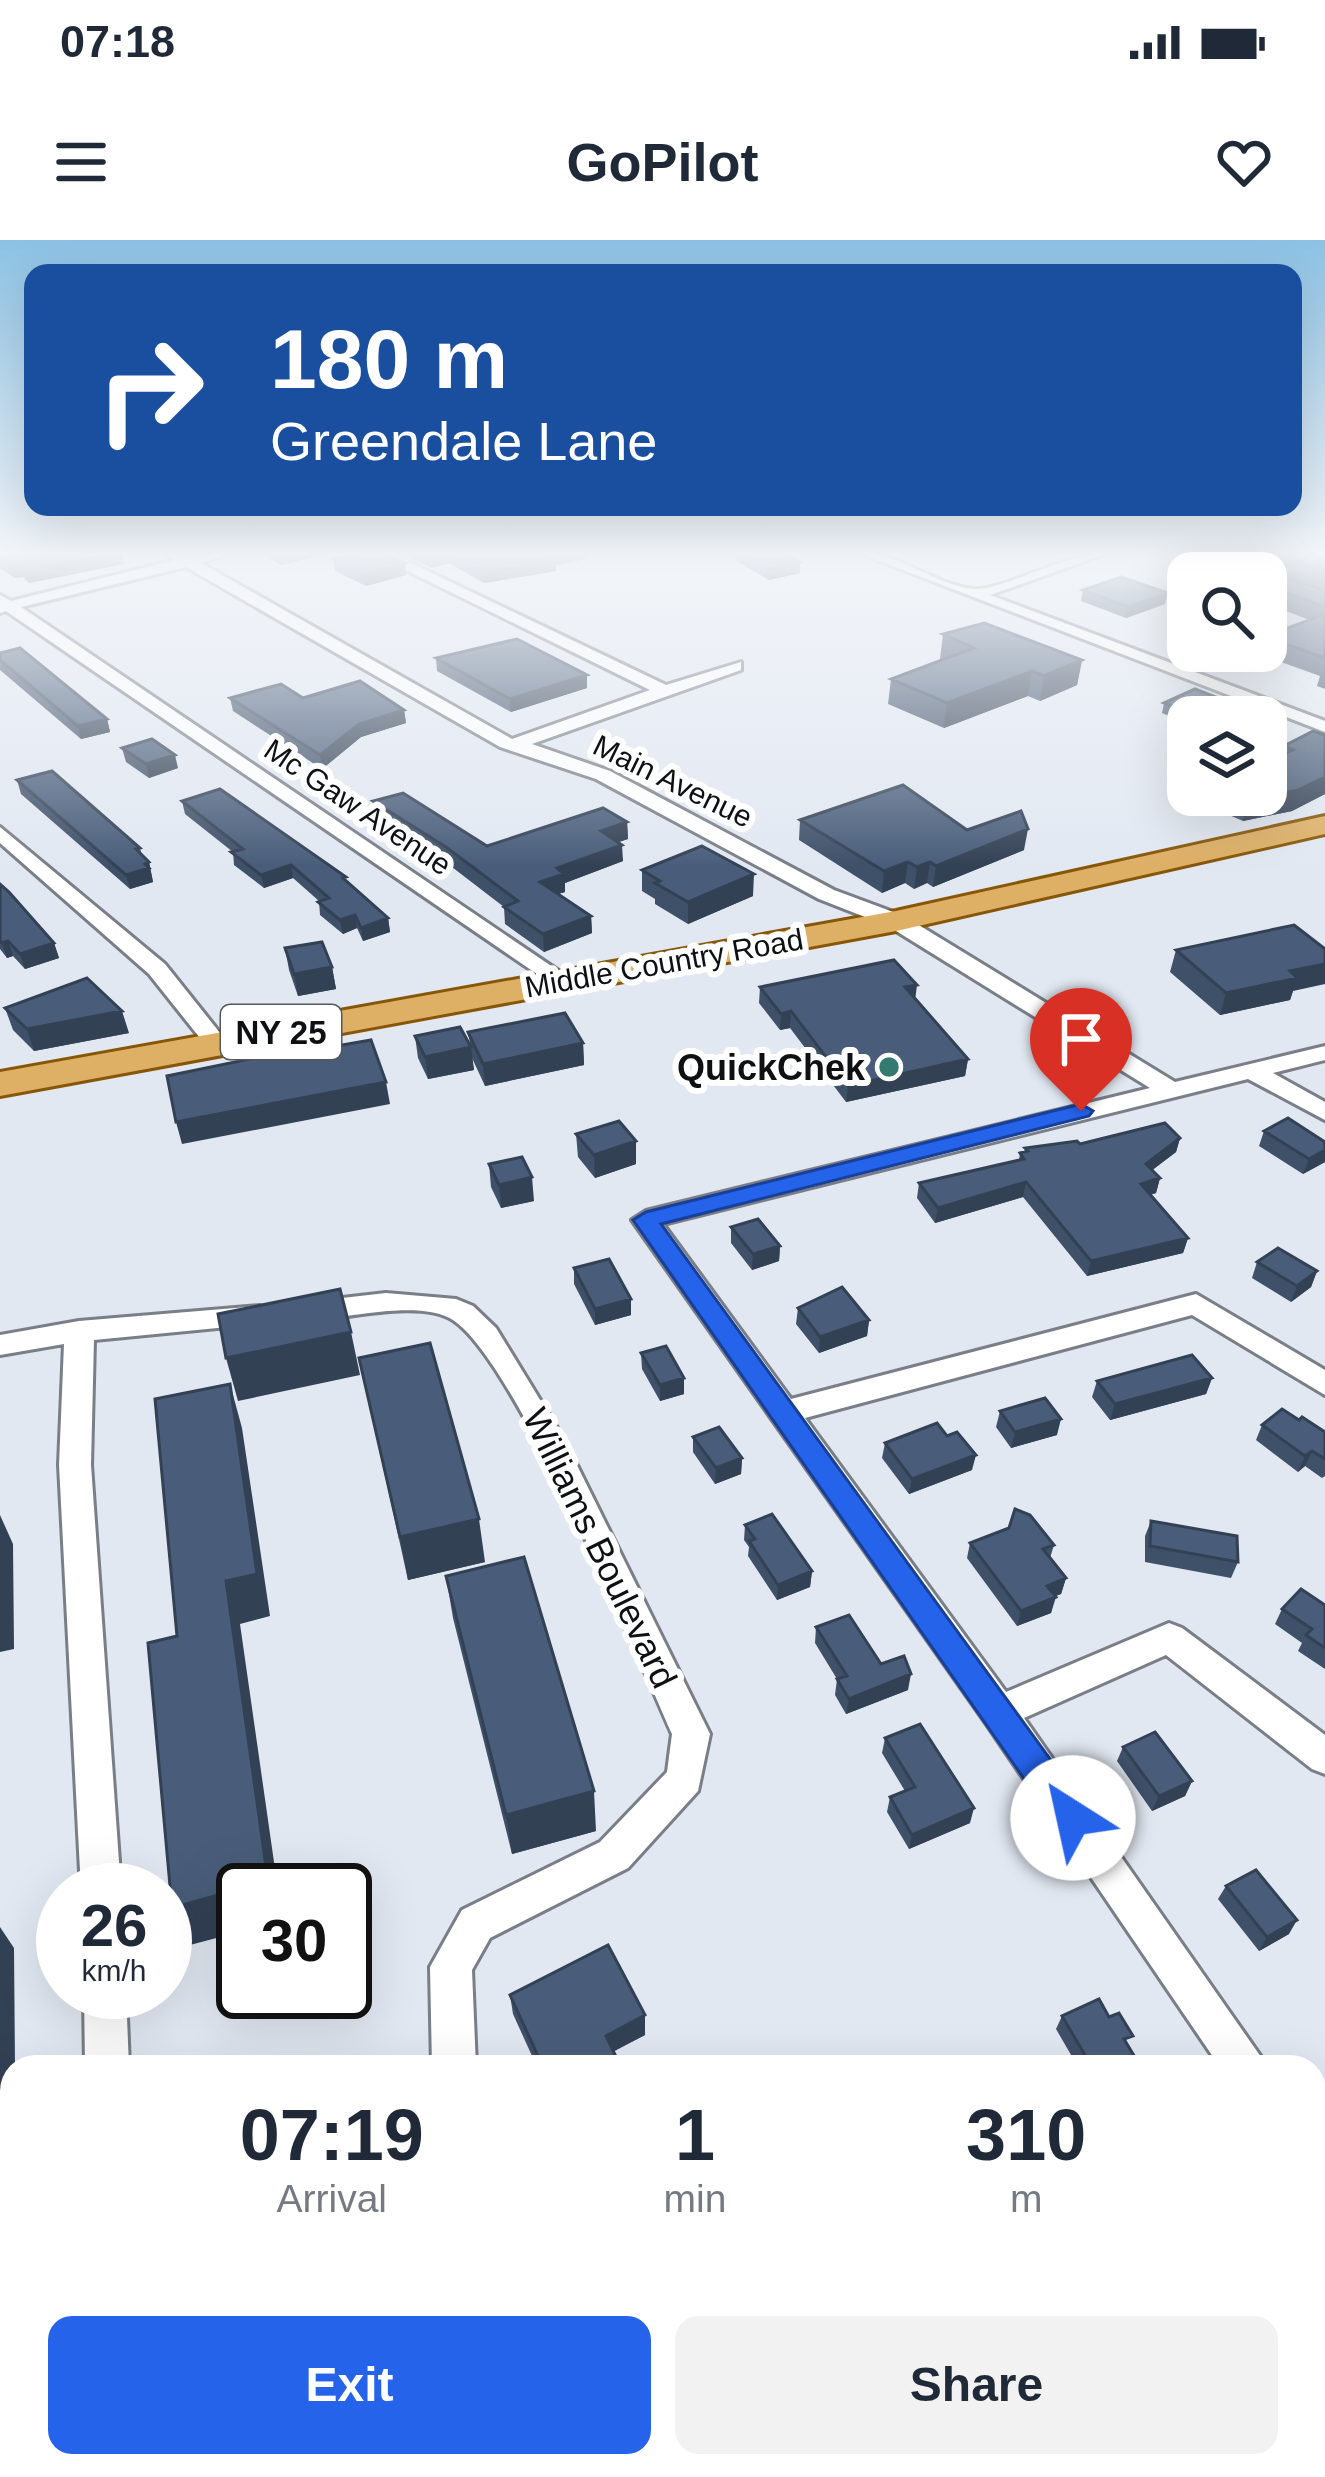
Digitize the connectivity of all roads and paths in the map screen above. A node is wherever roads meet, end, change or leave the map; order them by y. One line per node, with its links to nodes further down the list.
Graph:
1 (81, 657): 12 (street, Mc Gaw Avenue)
2 (359, 657): 8 (street, Main Avenue)
3 (595, 657): 6 (street)
4 (1141, 657): 7 (street)
5 (735, 666): 6 (street)
6 (663, 690): 8 (street)
7 (1325, 727)
8 (513, 744): 11 (street, Main Avenue)
9 (1325, 825): 11 (main road, Middle Country Road / NY 25)
10 (0, 833): 13 (street)
11 (896, 921): 12 (main road, Middle Country Road / NY 25); 17 (street, Main Avenue)
12 (563, 982): 13 (main road, Middle Country Road / NY 25)
13 (216, 1043): 16 (main road, Middle Country Road / NY 25)
14 (1325, 1053): 15 (street)
15 (1250, 1070): 17 (street); 18 (street)
16 (0, 1084)
17 (1168, 1089): 22 (street)
18 (1325, 1112)
19 (79, 1331): 20 (street, Williams Boulevard); 25 (street); 28 (street, Williams Boulevard)
20 (0, 1345)
21 (1325, 1384): 22 (street)
22 (786, 1412): 23 (street)
23 (998, 1712): 24 (street); 29 (street)
24 (1325, 1757)
25 (99, 1863)
26 (106, 2019): 27 (street)
27 (107, 2055)
28 (454, 2055)
29 (1238, 2055)

